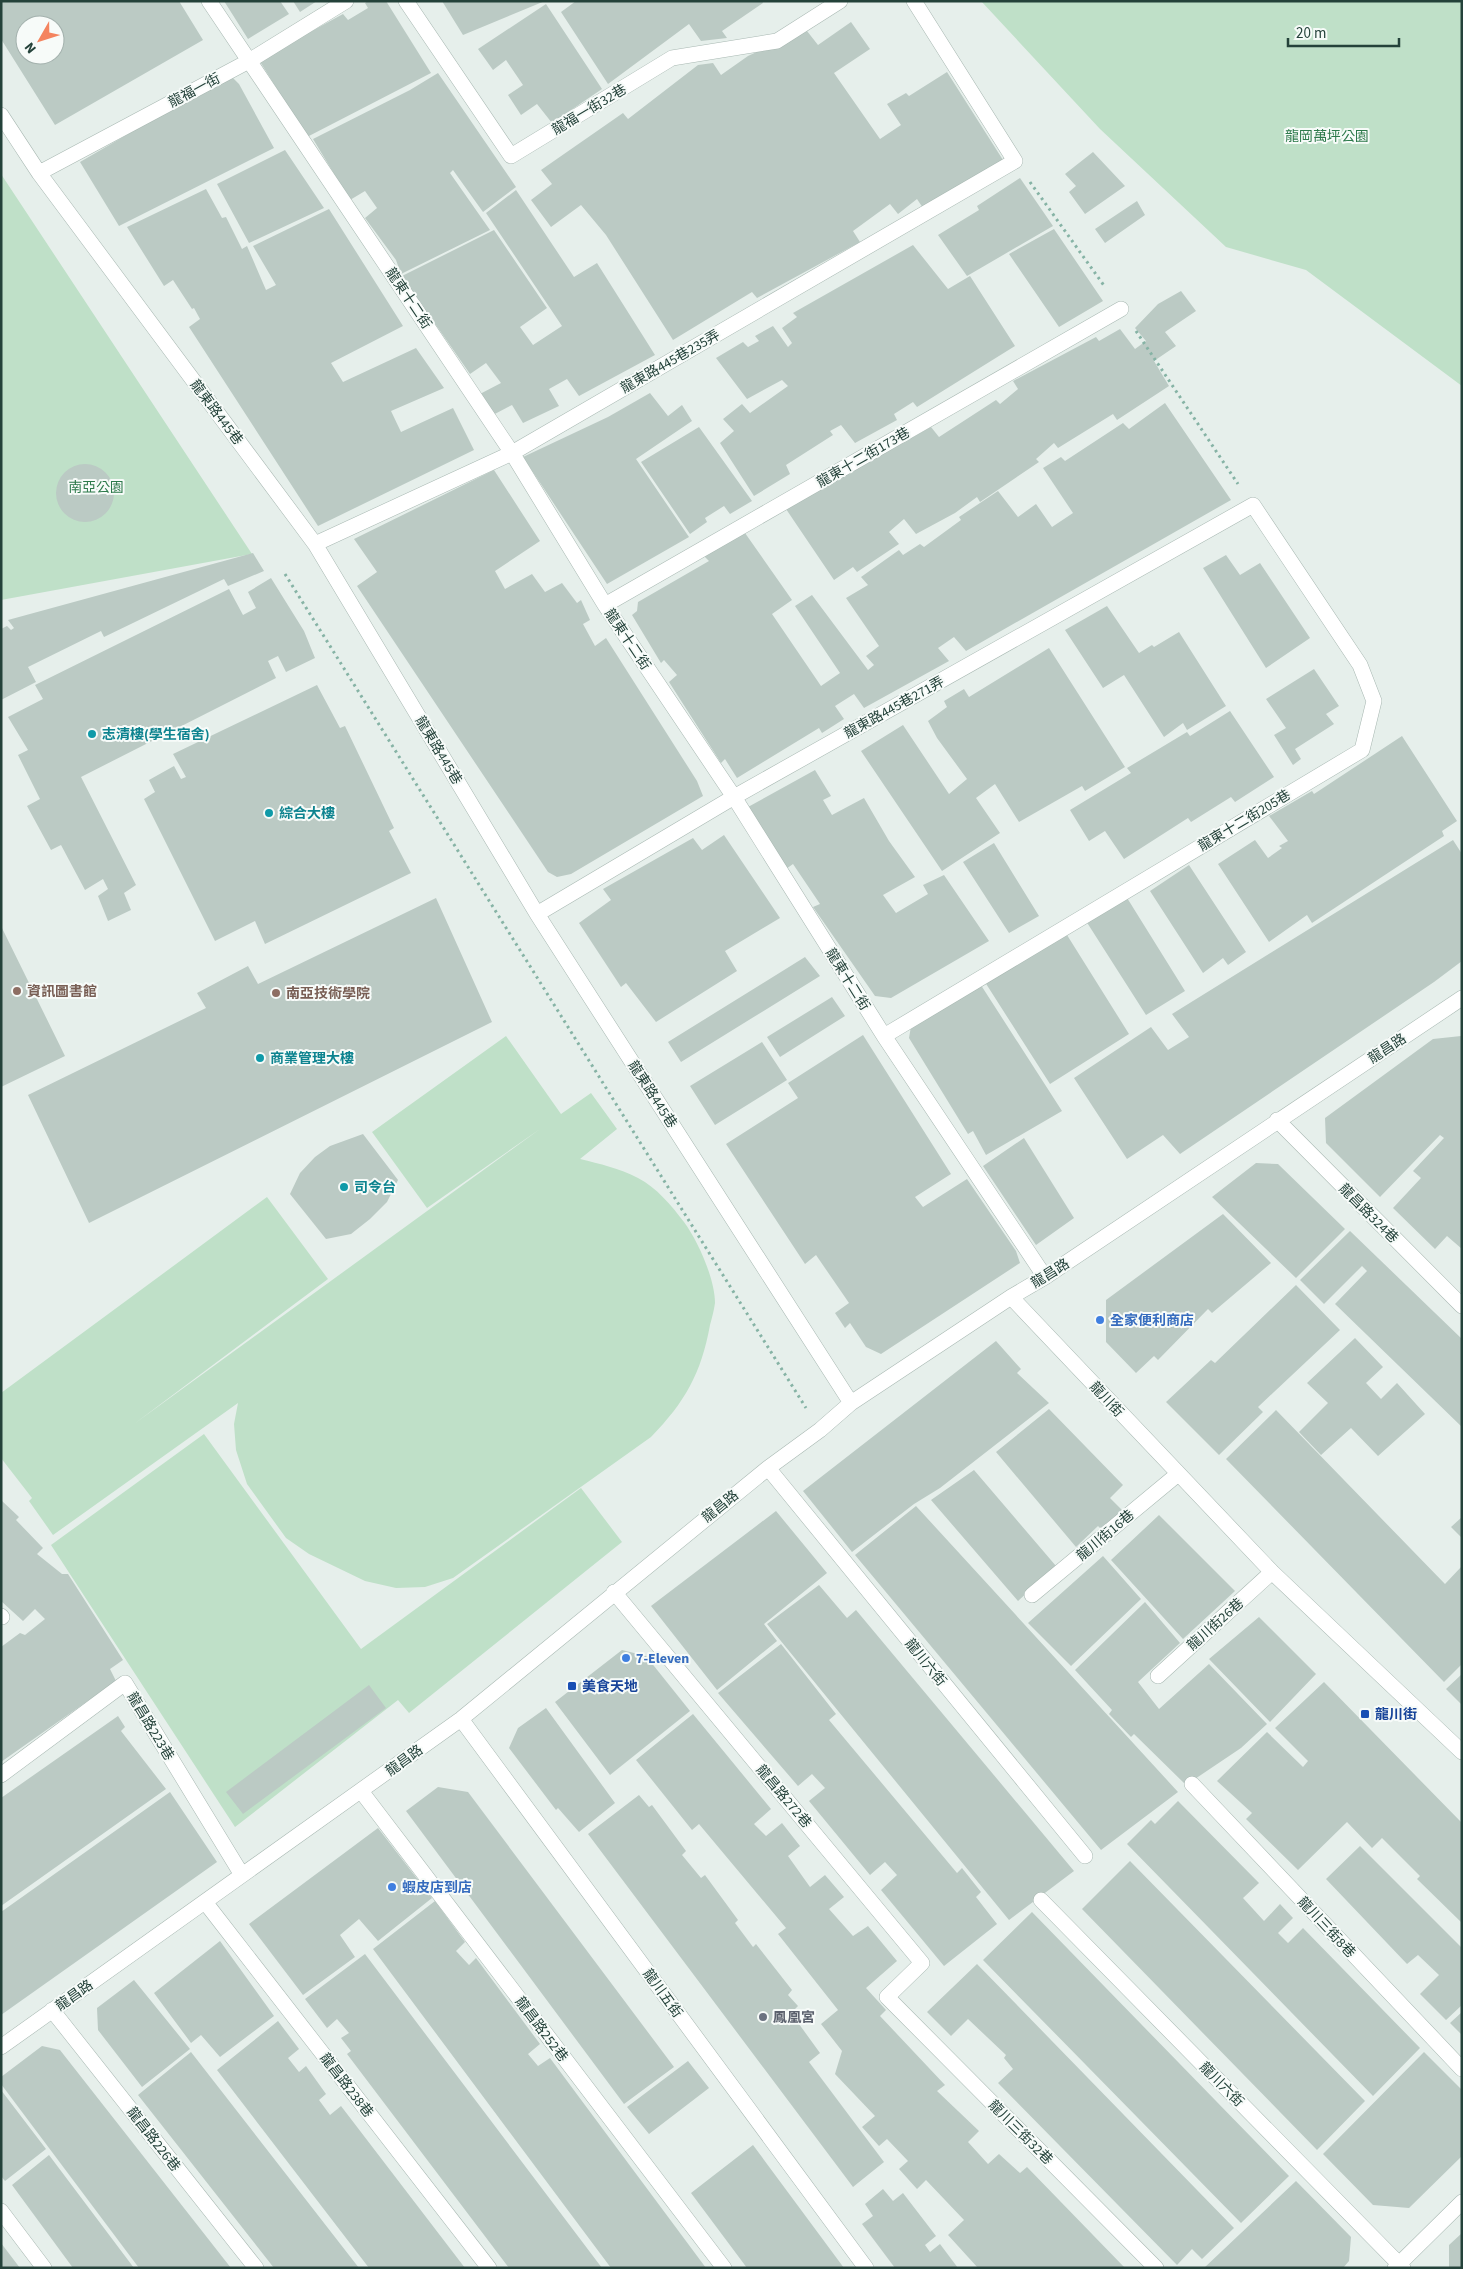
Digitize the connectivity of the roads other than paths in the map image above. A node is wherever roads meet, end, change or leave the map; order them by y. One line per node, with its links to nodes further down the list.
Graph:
1 (210, 1): 6 (street, 龍東十二街)
2 (346, 1): 6 (street, 龍福一街)
3 (406, 1): 4 (street, 龍福一街32巷)
4 (840, 1)
5 (914, 1): 10 (street, 龍東路445巷235弄)
6 (249, 61): 8 (street, 龍福一街); 10 (street, 龍東十二街)
7 (1, 115): 8 (street, 龍東路445巷)
8 (39, 173): 12 (street, 龍東路445巷)
9 (1121, 309): 13 (street, 龍東十二街173巷)
10 (512, 453): 12 (street, 龍東路445巷235弄); 13 (street, 龍東十二街)
11 (1253, 505): 14 (street, 龍東路445巷271弄); 17 (street, 龍東十二街205巷)
12 (315, 544): 15 (street, 龍東路445巷)
13 (605, 606): 14 (street, 龍東十二街)
14 (734, 797): 15 (street, 龍東路445巷271弄); 17 (street, 龍東十二街)
15 (537, 914): 22 (street, 龍東路445巷)
16 (1460, 1002): 18 (street, 龍昌路)
17 (884, 1036): 19 (street, 龍東十二街)
18 (1277, 1120): 19 (street, 龍昌路); 21 (street, 龍昌路324巷)
19 (1045, 1277): 20 (street, 龍昌路)
20 (1011, 1297): 22 (street, 龍昌路); 24 (street, 龍川街)
21 (1462, 1306)
22 (851, 1403): 23 (street, 龍昌路)
23 (768, 1468): 26 (street, 龍昌路); 34 (street, 龍川六街)
24 (1178, 1474): 25 (street, 龍川街); 27 (street, 龍川街16巷)
25 (1272, 1572): 28 (street, 龍川街26巷); 30 (street, 龍川街)
26 (614, 1592): 29 (street, 龍昌路); 38 (street, 龍昌路272巷)
27 (1032, 1595)
28 (1158, 1676)
29 (460, 1719): 33 (street, 龍昌路); 49 (street, 龍川五街)
30 (1462, 1752)
31 (1, 1775): 35 (street, 龍昌路223巷)
32 (1192, 1784): 41 (street, 龍川三街8巷)
33 (361, 1791): 35 (street, 龍昌路); 48 (street, 龍昌路252巷)
34 (1085, 1856)
35 (242, 1875): 37 (street, 龍昌路)
36 (1040, 1900): 44 (street, 龍川六街)
37 (205, 1902): 39 (street, 龍昌路); 47 (street, 龍昌路238巷)
38 (887, 1997): 50 (street, 龍川三街32巷)
39 (52, 2010): 40 (street, 龍昌路); 46 (street, 龍昌路226巷)
40 (1, 2047)
41 (1462, 2069)
42 (1462, 2202): 44 (street)
43 (1, 2211): 45 (street)
44 (1399, 2266)
45 (44, 2268)
46 (256, 2268)
47 (489, 2268)
48 (724, 2268)
49 (866, 2268)
50 (1156, 2268)

